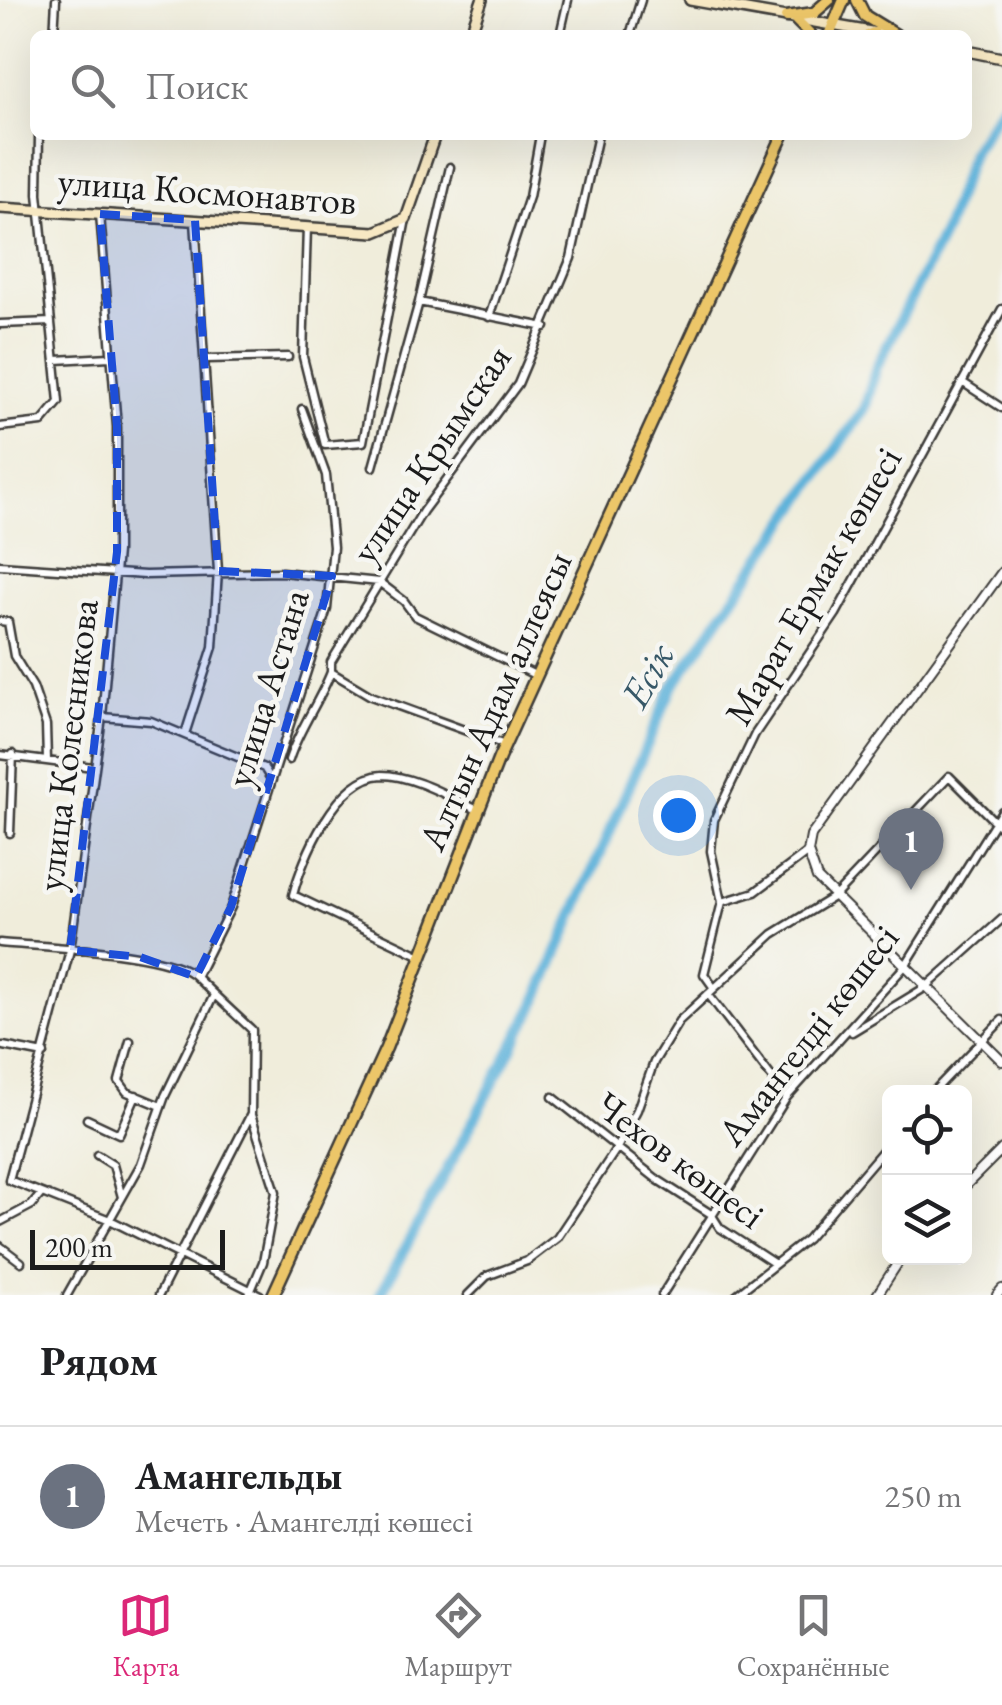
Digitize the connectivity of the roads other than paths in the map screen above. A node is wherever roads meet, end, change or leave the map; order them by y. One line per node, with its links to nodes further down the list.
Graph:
1 (56, 0): 11 (street)
2 (482, 0): 12 (main road)
3 (568, 0): 13 (street)
4 (641, 0): 14 (street)
5 (690, 0): 9 (main road)
6 (829, 0): 10 (main road)
7 (844, 0): 16 (main road)
8 (857, 0): 17 (main road)
9 (734, 4): 10 (main road)
10 (791, 18): 15 (main road); 16 (main road)
11 (54, 30)
12 (472, 30)
13 (561, 30)
14 (632, 30)
15 (805, 30)
16 (830, 30)
17 (885, 30)
18 (972, 52): 19 (main road)
19 (1002, 58)
20 (39, 140): 27 (street)
21 (433, 140): 29 (main road)
22 (539, 140): 34 (street)
23 (597, 140): 37 (street, улица Крымская)
24 (780, 140): 55 (main road, Алтын Адам аллеясы)
25 (450, 167): 32 (street)
26 (0, 208): 27 (main road, улица Космонавтов)
27 (40, 210): 28 (main road, улица Космонавтов); 35 (street)
28 (100, 214): 30 (main road, улица Космонавтов); 38 (street, улица Колесникова)
29 (406, 219): 31 (main road, улица Космонавтов); 31 (street)
30 (195, 220): 31 (main road, улица Космонавтов); 40 (street)
31 (306, 228)
32 (420, 302): 34 (street); 46 (street)
33 (1002, 308): 42 (street, Марат Ермак көшесі)
34 (489, 317): 37 (street)
35 (50, 322): 36 (street); 41 (street)
36 (0, 324)
37 (545, 326): 52 (street, улица Крымская)
38 (110, 357): 41 (street); 48 (street, улица Колесникова)
39 (288, 357): 40 (street)
40 (208, 359): 49 (street)
41 (56, 360): 45 (street)
42 (962, 382): 43 (street); 72 (street, Марат Ермак көшесі)
43 (1002, 408)
44 (302, 409): 51 (street, улица Астана)
45 (0, 427)
46 (373, 467)
47 (0, 565): 48 (street)
48 (114, 571): 49 (street); 56 (street, улица Колесникова)
49 (218, 572): 51 (street); 57 (street)
50 (1002, 572): 70 (street)
51 (332, 576): 52 (street); 64 (street, улица Астана)
52 (379, 582): 54 (street, улица Крымская); 55 (street)
53 (0, 620): 61 (street)
54 (331, 672): 58 (street); 62 (street, улица Крымская)
55 (536, 676): 58 (main road, Алтын Адам аллеясы)
56 (102, 716): 57 (street); 63 (street, улица Колесникова)
57 (185, 734): 64 (street)
58 (505, 745): 65 (main road, Алтын Адам аллеясы)
59 (13, 754): 60 (street); 61 (street); 69 (street)
60 (0, 755)
61 (46, 760): 63 (street)
62 (289, 760)
63 (93, 767): 75 (street, улица Колесникова)
64 (272, 780): 78 (street, улица Астана)
65 (478, 810): 76 (main road, Алтын Адам аллеясы); 76 (street)
66 (1002, 811): 67 (street, Амангелді көшесі)
67 (994, 823): 68 (street); 71 (street); 77 (street, Амангелді көшесі)
68 (1002, 829)
69 (10, 833)
70 (808, 852): 71 (street); 72 (street)
71 (835, 896): 77 (street); 80 (street)
72 (722, 902): 80 (street)
73 (1002, 919): 79 (street)
74 (0, 943): 75 (street)
75 (70, 950): 78 (street); 87 (street, улица Колесникова)
76 (419, 956): 115 (main road, Алтын Адам аллеясы)
77 (905, 966): 79 (street); 83 (street, Амангелді көшесі)
78 (196, 976): 81 (street)
79 (926, 987): 83 (street); 84 (street)
80 (711, 991): 92 (street); 96 (street)
81 (213, 997): 93 (street); 94 (street)
82 (1002, 1020): 84 (street)
83 (845, 1036): 92 (street, Амангелді көшесі)
84 (980, 1040): 88 (street); 89 (street)
85 (130, 1041): 90 (street)
86 (3, 1046): 87 (street)
87 (44, 1054): 101 (street, улица Колесникова)
88 (1002, 1061)
89 (940, 1085)
90 (136, 1095): 93 (street); 95 (street)
91 (554, 1097): 96 (street, Чехов көшесі)
92 (787, 1097): 103 (street, Амангелді көшесі)
93 (161, 1106): 102 (street)
94 (251, 1114): 107 (street); 112 (street)
95 (87, 1119)
96 (617, 1148): 103 (street, Чехов көшесі); 116 (street)
97 (1002, 1149): 100 (street)
98 (882, 1151): 109 (street)
99 (98, 1155): 102 (street)
100 (972, 1179)
101 (40, 1194): 104 (street, улица Колесникова); 105 (street)
102 (123, 1198): 104 (street)
103 (711, 1214): 109 (street, Чехов көшесі); 117 (street, Амангелді көшесі)
104 (110, 1220): 107 (street, улица Колесникова); 113 (street)
105 (0, 1222)
106 (0, 1246): 108 (street)
107 (180, 1255): 112 (street, улица Колесникова); 114 (street)
108 (20, 1262)
109 (775, 1264): 118 (street)
110 (896, 1265): 119 (street)
111 (1002, 1288): 120 (street)
112 (253, 1294)
113 (67, 1295)
114 (159, 1295)
115 (274, 1295)
116 (468, 1295)
117 (662, 1295)
118 (736, 1295)
119 (877, 1295)
120 (998, 1295)

